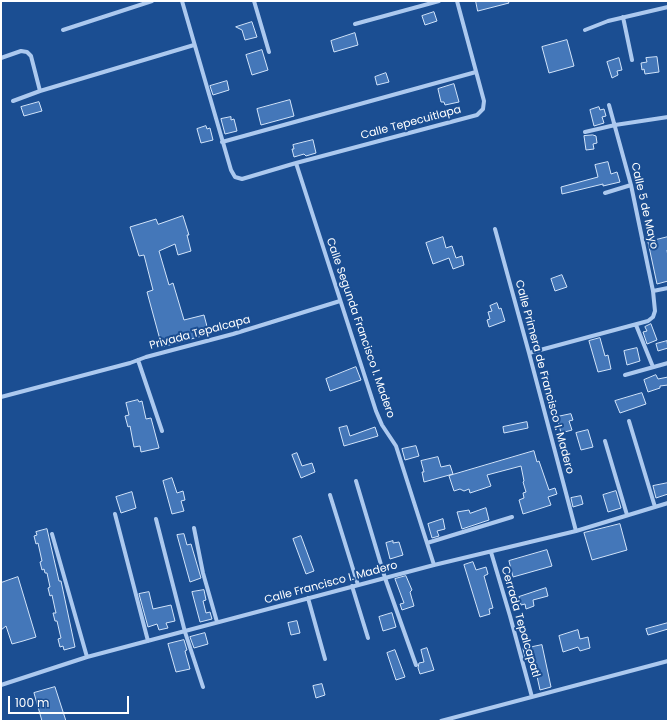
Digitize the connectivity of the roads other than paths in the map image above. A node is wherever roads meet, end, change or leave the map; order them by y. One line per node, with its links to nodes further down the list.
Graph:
1 (152, 1): 9 (street)
2 (182, 1): 11 (street)
3 (254, 1): 12 (street)
4 (438, 1): 8 (street)
5 (457, 1): 15 (street, Calle Tepecuitlapa)
6 (668, 7): 7 (street)
7 (623, 17): 10 (street); 14 (street)
8 (355, 24)
9 (62, 30)
10 (585, 30)
11 (194, 45): 16 (street); 22 (street)
12 (269, 52)
13 (1, 58): 16 (street)
14 (632, 60)
15 (476, 72): 22 (street); 23 (street, Calle Tepecuitlapa)
16 (40, 91): 17 (street)
17 (13, 101)
18 (609, 105): 20 (street, Calle 5 de Mayo)
19 (668, 117): 20 (street)
20 (615, 125): 21 (street); 24 (street, Calle 5 de Mayo)
21 (585, 132)
22 (222, 142): 23 (street, Calle Tepecuitlapa)
23 (296, 163): 29 (street, Calle Segunda Francisco I. Madero)
24 (631, 185): 25 (street); 28 (street, Calle 5 de Mayo)
25 (605, 193)
26 (494, 229): 31 (street, Calle Primera de Francisco I. Madero)
27 (668, 288): 28 (street)
28 (653, 291): 30 (street, Calle 5 de Mayo)
29 (340, 301): 32 (street, Privada Tepalcapa); 51 (street, Calle Segunda Francisco I. Madero)
30 (636, 325): 31 (street); 34 (street)
31 (529, 353): 49 (street, Calle Primera de Francisco I. Madero)
32 (138, 360): 36 (street); 38 (street, Privada Tepalcapa)
33 (668, 363): 34 (street)
34 (653, 367): 35 (street)
35 (625, 375)
36 (1, 397)
37 (629, 421): 43 (street)
38 (162, 431)
39 (605, 441): 45 (street)
40 (356, 481): 54 (street)
41 (330, 495): 55 (street)
42 (668, 503): 43 (street, Calle Francisco I. Madero)
43 (655, 507): 45 (street, Calle Francisco I. Madero)
44 (115, 514): 61 (street)
45 (627, 515): 49 (street, Calle Francisco I. Madero)
46 (512, 517): 51 (street)
47 (156, 519): 59 (street)
48 (194, 528): 58 (street)
49 (576, 531): 52 (street, Calle Francisco I. Madero)
50 (52, 534): 62 (street)
51 (427, 543): 53 (street, Calle Segunda Francisco I. Madero)
52 (491, 552): 53 (street, Calle Francisco I. Madero); 68 (street, Cerrada Tepalcapatl)
53 (434, 565): 54 (street, Calle Francisco I. Madero)
54 (385, 578): 55 (street, Calle Francisco I. Madero); 65 (street)
55 (358, 585): 56 (street, Calle Francisco I. Madero)
56 (352, 586): 57 (street, Calle Francisco I. Madero); 60 (street)
57 (308, 598): 58 (street, Calle Francisco I. Madero); 63 (street)
58 (217, 622): 59 (street, Calle Francisco I. Madero)
59 (185, 632): 61 (street, Calle Francisco I. Madero); 67 (street)
60 (368, 638)
61 (148, 641): 62 (street, Calle Francisco I. Madero)
62 (87, 657): 66 (street, Calle Francisco I. Madero)
63 (325, 659)
64 (668, 661): 68 (street)
65 (416, 665)
66 (1, 685)
67 (203, 687)
68 (532, 697): 69 (street)
69 (441, 721)

